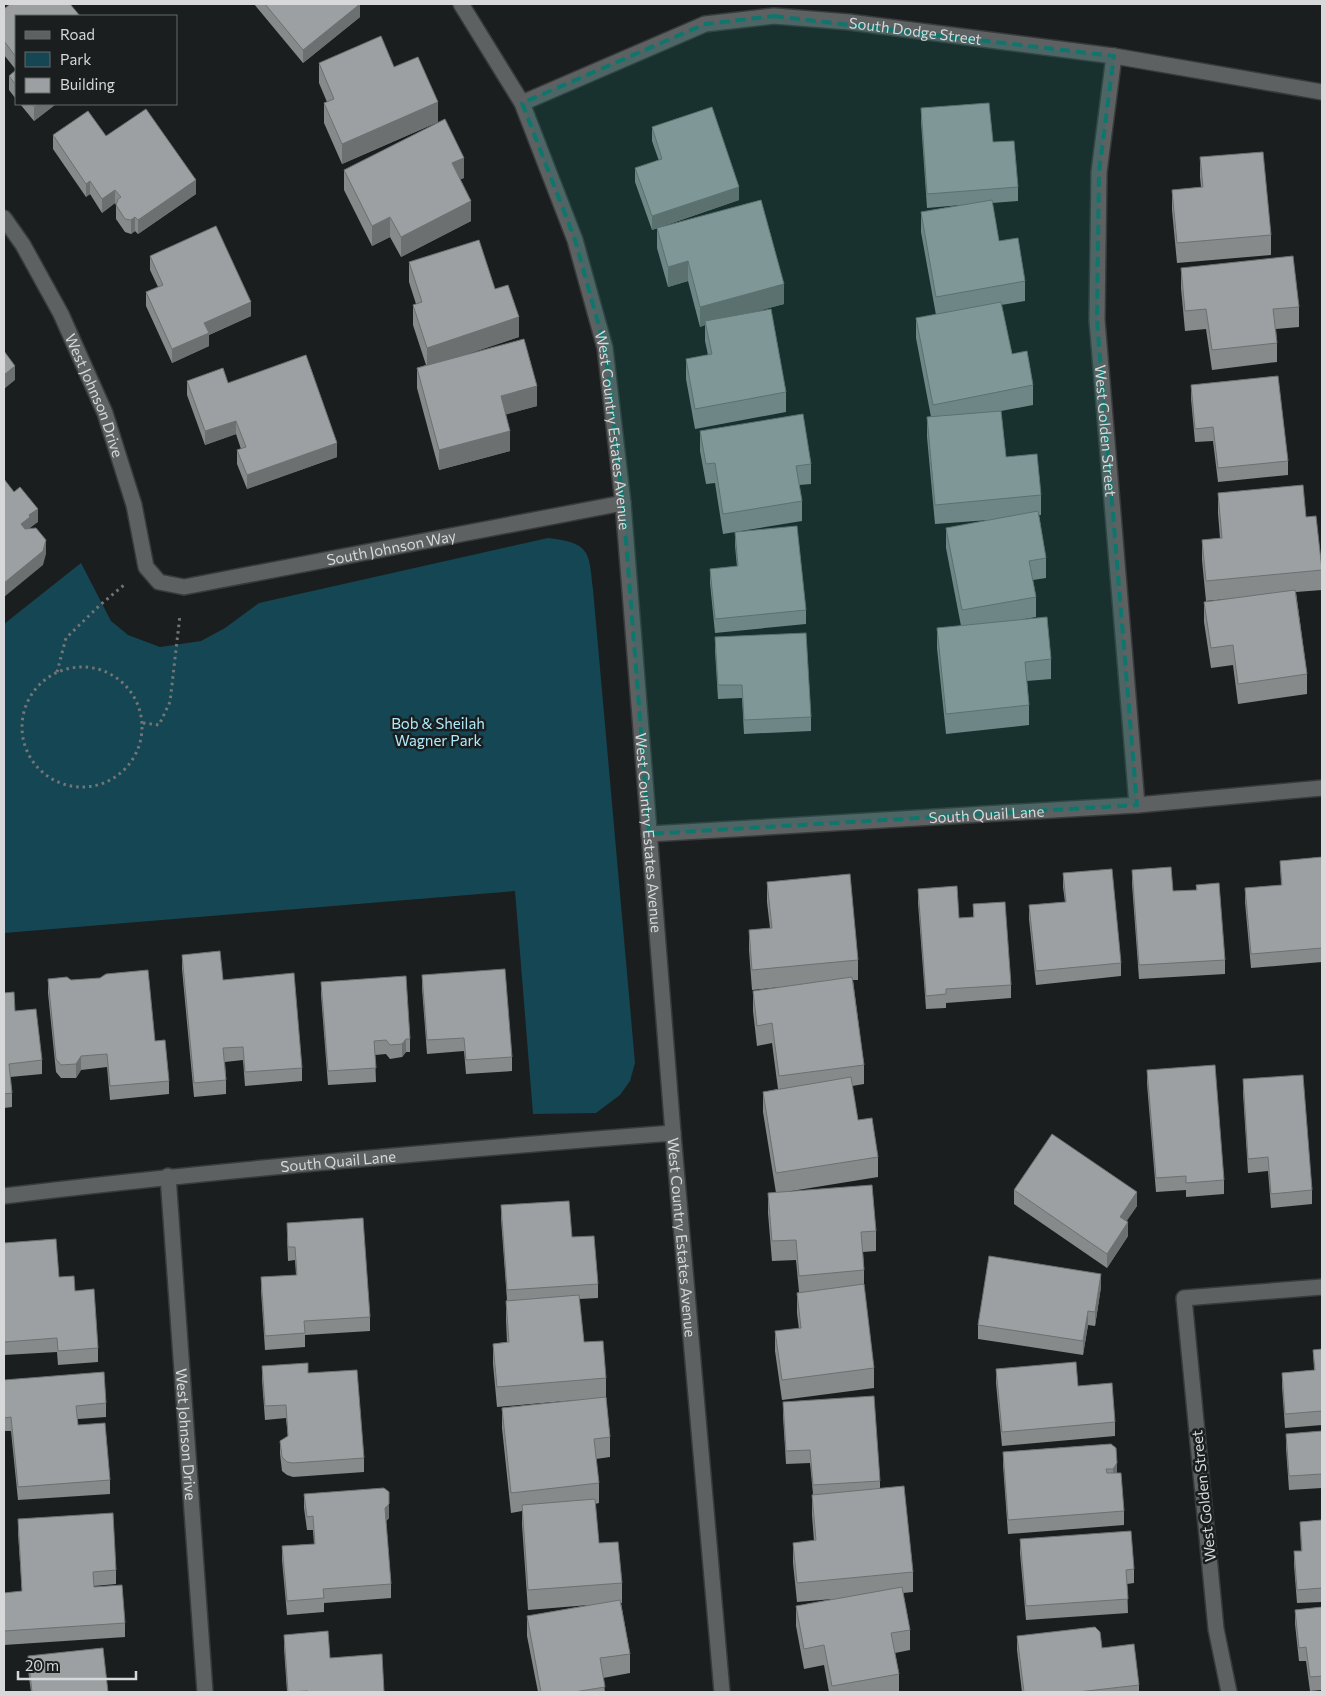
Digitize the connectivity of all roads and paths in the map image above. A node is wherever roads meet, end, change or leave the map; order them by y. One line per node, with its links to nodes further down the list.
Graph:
1 (461, 4): 4 (street, West Country Estates Avenue)
2 (1114, 56): 3 (street, South Dodge Street); 4 (street, South Dodge Street); 13 (street, West Golden Street)
3 (1322, 92)
4 (522, 103): 6 (street, West Country Estates Avenue)
5 (4, 218): 7 (street, West Johnson Drive)
6 (623, 503): 9 (street, South Johnson Way); 14 (street, West Country Estates Avenue)
7 (146, 567): 8 (street, West Johnson Drive); 10 (path)
8 (159, 582): 9 (street, South Johnson Way)
9 (184, 587): 11 (path)
10 (57, 672): 11 (path); 11 (path)
11 (143, 723)
12 (1322, 788): 13 (street, South Quail Lane)
13 (1137, 805): 14 (street, South Quail Lane)
14 (649, 834): 15 (street, West Country Estates Avenue)
15 (673, 1133): 16 (street, South Quail Lane); 20 (street, West Country Estates Avenue)
16 (168, 1176): 17 (street, South Quail Lane); 19 (street, West Johnson Drive)
17 (4, 1196)
18 (1322, 1287): 21 (street, West Golden Street)
19 (205, 1692)
20 (722, 1692)
21 (1229, 1692)

